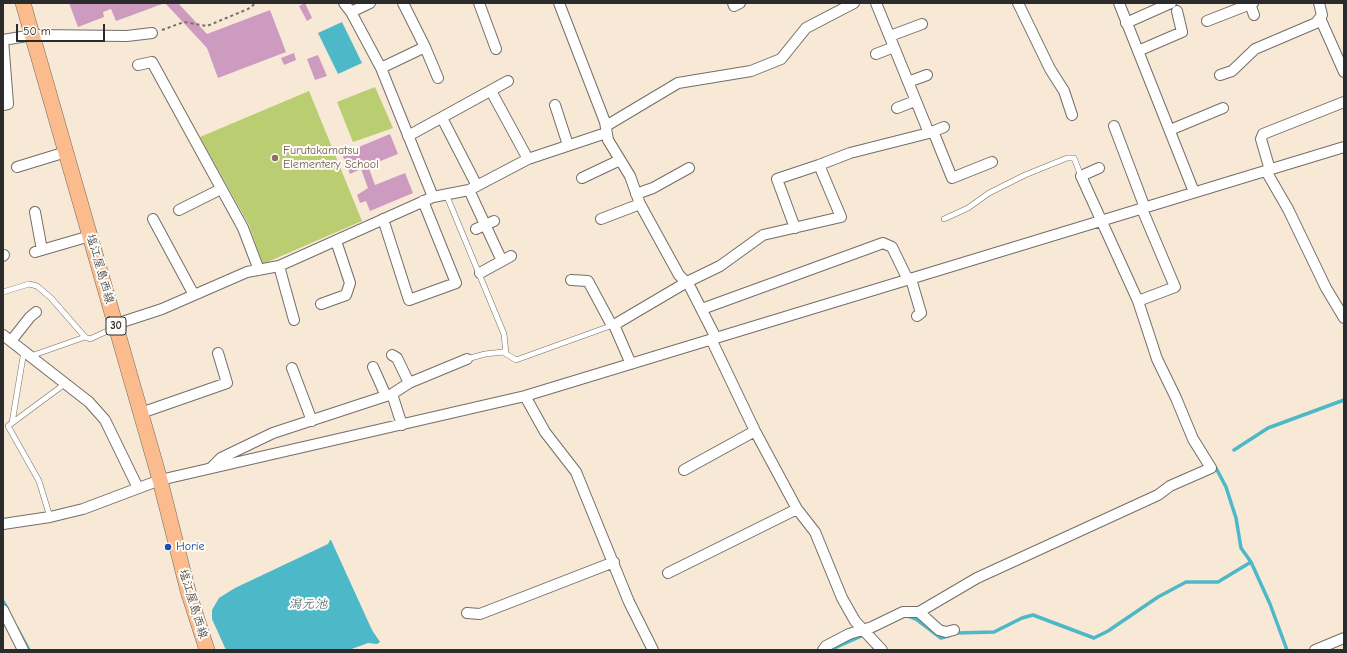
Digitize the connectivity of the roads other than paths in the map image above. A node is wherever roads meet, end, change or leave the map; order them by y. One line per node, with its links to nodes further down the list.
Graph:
1 (23, 3): 23 (main road, 塩江屋島西線 / 30)
2 (344, 3): 16 (street)
3 (370, 3): 16 (street)
4 (403, 3): 26 (street)
5 (479, 3): 28 (street)
6 (559, 3): 50 (street)
7 (733, 3): 8 (street)
8 (740, 3)
9 (854, 3): 50 (street)
10 (876, 3): 24 (street)
11 (1018, 3): 46 (street)
12 (1118, 3): 20 (street)
13 (1319, 3): 18 (street)
14 (1252, 4): 17 (street); 19 (street)
15 (1174, 7): 20 (street); 29 (street)
16 (351, 12): 32 (street)
17 (1254, 15)
18 (1320, 18): 33 (street); 35 (street)
19 (1207, 22)
20 (1126, 23): 29 (street)
21 (922, 24): 24 (street)
22 (152, 34): 23 (street)
23 (33, 35): 25 (street); 56 (main road, 塩江屋島西線 / 30)
24 (890, 36): 27 (street)
25 (3, 40): 42 (street)
26 (425, 47): 32 (street); 36 (street)
27 (894, 47): 30 (street); 38 (street)
28 (496, 49)
29 (1138, 51): 51 (street)
30 (876, 54)
31 (138, 65): 68 (street)
32 (381, 68): 53 (street)
33 (1344, 72)
34 (927, 75): 38 (street)
35 (1220, 75)
36 (438, 78)
37 (508, 82): 39 (street)
38 (908, 82): 40 (street)
39 (491, 91): 47 (street); 57 (street)
40 (915, 100): 44 (street); 52 (street)
41 (1344, 102): 64 (street)
42 (3, 105)
43 (555, 105): 54 (street)
44 (897, 108)
45 (1223, 108): 51 (street)
46 (1072, 115)
47 (442, 118): 53 (street); 67 (street)
48 (1114, 126): 74 (street)
49 (944, 127): 52 (street)
50 (606, 130): 54 (street); 58 (street)
51 (1170, 130): 69 (street)
52 (931, 132): 59 (street); 60 (street)
53 (408, 136): 72 (street)
54 (568, 145): 57 (street)
55 (1344, 147): 64 (street)
56 (66, 152): 61 (street); 85 (main road, 塩江屋島西線 / 30)
57 (528, 159): 67 (street)
58 (620, 160): 66 (street); 71 (street)
59 (992, 162)
60 (819, 165): 83 (street); 83 (street)
61 (17, 166)
62 (689, 168): 71 (street)
63 (1099, 168): 65 (street)
64 (1268, 170): 69 (street); 100 (street)
65 (1081, 176): 80 (lane); 81 (street)
66 (582, 178)
67 (473, 188): 70 (street); 82 (street)
68 (222, 190): 75 (street); 88 (street)
69 (1194, 192): 74 (street)
70 (446, 194): 72 (street); 89 (lane)
71 (636, 194): 73 (street)
72 (428, 199): 78 (street); 78 (street)
73 (640, 204): 79 (street); 92 (street)
74 (1143, 208): 81 (street); 95 (street)
75 (179, 210)
76 (35, 212): 85 (street)
77 (153, 219): 94 (street)
78 (383, 219): 86 (street)
79 (601, 219)
80 (944, 219)
81 (1100, 222): 90 (street); 95 (street)
82 (490, 223): 84 (street); 89 (street)
83 (795, 228): 92 (street)
84 (476, 229)
85 (90, 236): 103 (main road, 塩江屋島西線 / 30)
86 (336, 241): 87 (street); 96 (street)
87 (279, 266): 88 (street); 101 (street)
88 (259, 270): 94 (street)
89 (480, 273): 109 (lane)
90 (909, 279): 97 (street); 99 (street); 105 (street)
91 (571, 280): 102 (street)
92 (687, 282): 97 (street); 102 (street)
93 (3, 292): 104 (lane)
94 (194, 295): 103 (street)
95 (1138, 301): 135 (street)
96 (321, 304)
97 (702, 309): 105 (street)
98 (36, 312): 106 (street)
99 (917, 316)
100 (1344, 318)
101 (294, 320)
102 (614, 325): 109 (lane); 112 (street)
103 (116, 326): 104 (lane); 119 (main road, 塩江屋島西線 / 30)
104 (85, 338): 107 (lane)
105 (714, 339): 112 (street); 124 (street)
106 (6, 340): 107 (street)
107 (28, 353): 115 (street); 121 (lane)
108 (218, 353): 119 (street)
109 (506, 354): 111 (lane)
110 (392, 355): 116 (street)
111 (467, 359): 116 (street)
112 (631, 364): 118 (street)
113 (373, 367): 117 (street)
114 (292, 368): 120 (street)
115 (66, 382): 121 (lane); 128 (street)
116 (409, 383): 117 (street)
117 (389, 395): 120 (street); 122 (street)
118 (525, 396): 122 (street); 132 (street)
119 (141, 413): 127 (main road, 塩江屋島西線 / 30)
120 (312, 421): 125 (street)
121 (11, 424): 123 (lane); 130 (lane)
122 (402, 425): 125 (street)
123 (3, 426)
124 (755, 432): 126 (street); 129 (street)
125 (210, 469): 127 (street)
126 (684, 470)
127 (160, 480): 128 (street); 141 (main road, 塩江屋島西線 / 30)
128 (138, 488): 130 (street)
129 (797, 509): 133 (street); 138 (street)
130 (50, 517): 131 (street)
131 (3, 524)
132 (614, 562): 136 (street); 142 (street)
133 (668, 574)
134 (3, 610): 140 (street)
135 (919, 612): 137 (street); 138 (street)
136 (467, 613)
137 (954, 630)
138 (866, 633): 143 (street); 144 (street)
139 (1344, 638): 145 (street)
140 (24, 650)
141 (207, 650)
142 (654, 650)
143 (823, 650)
144 (882, 650)
145 (1315, 650)

